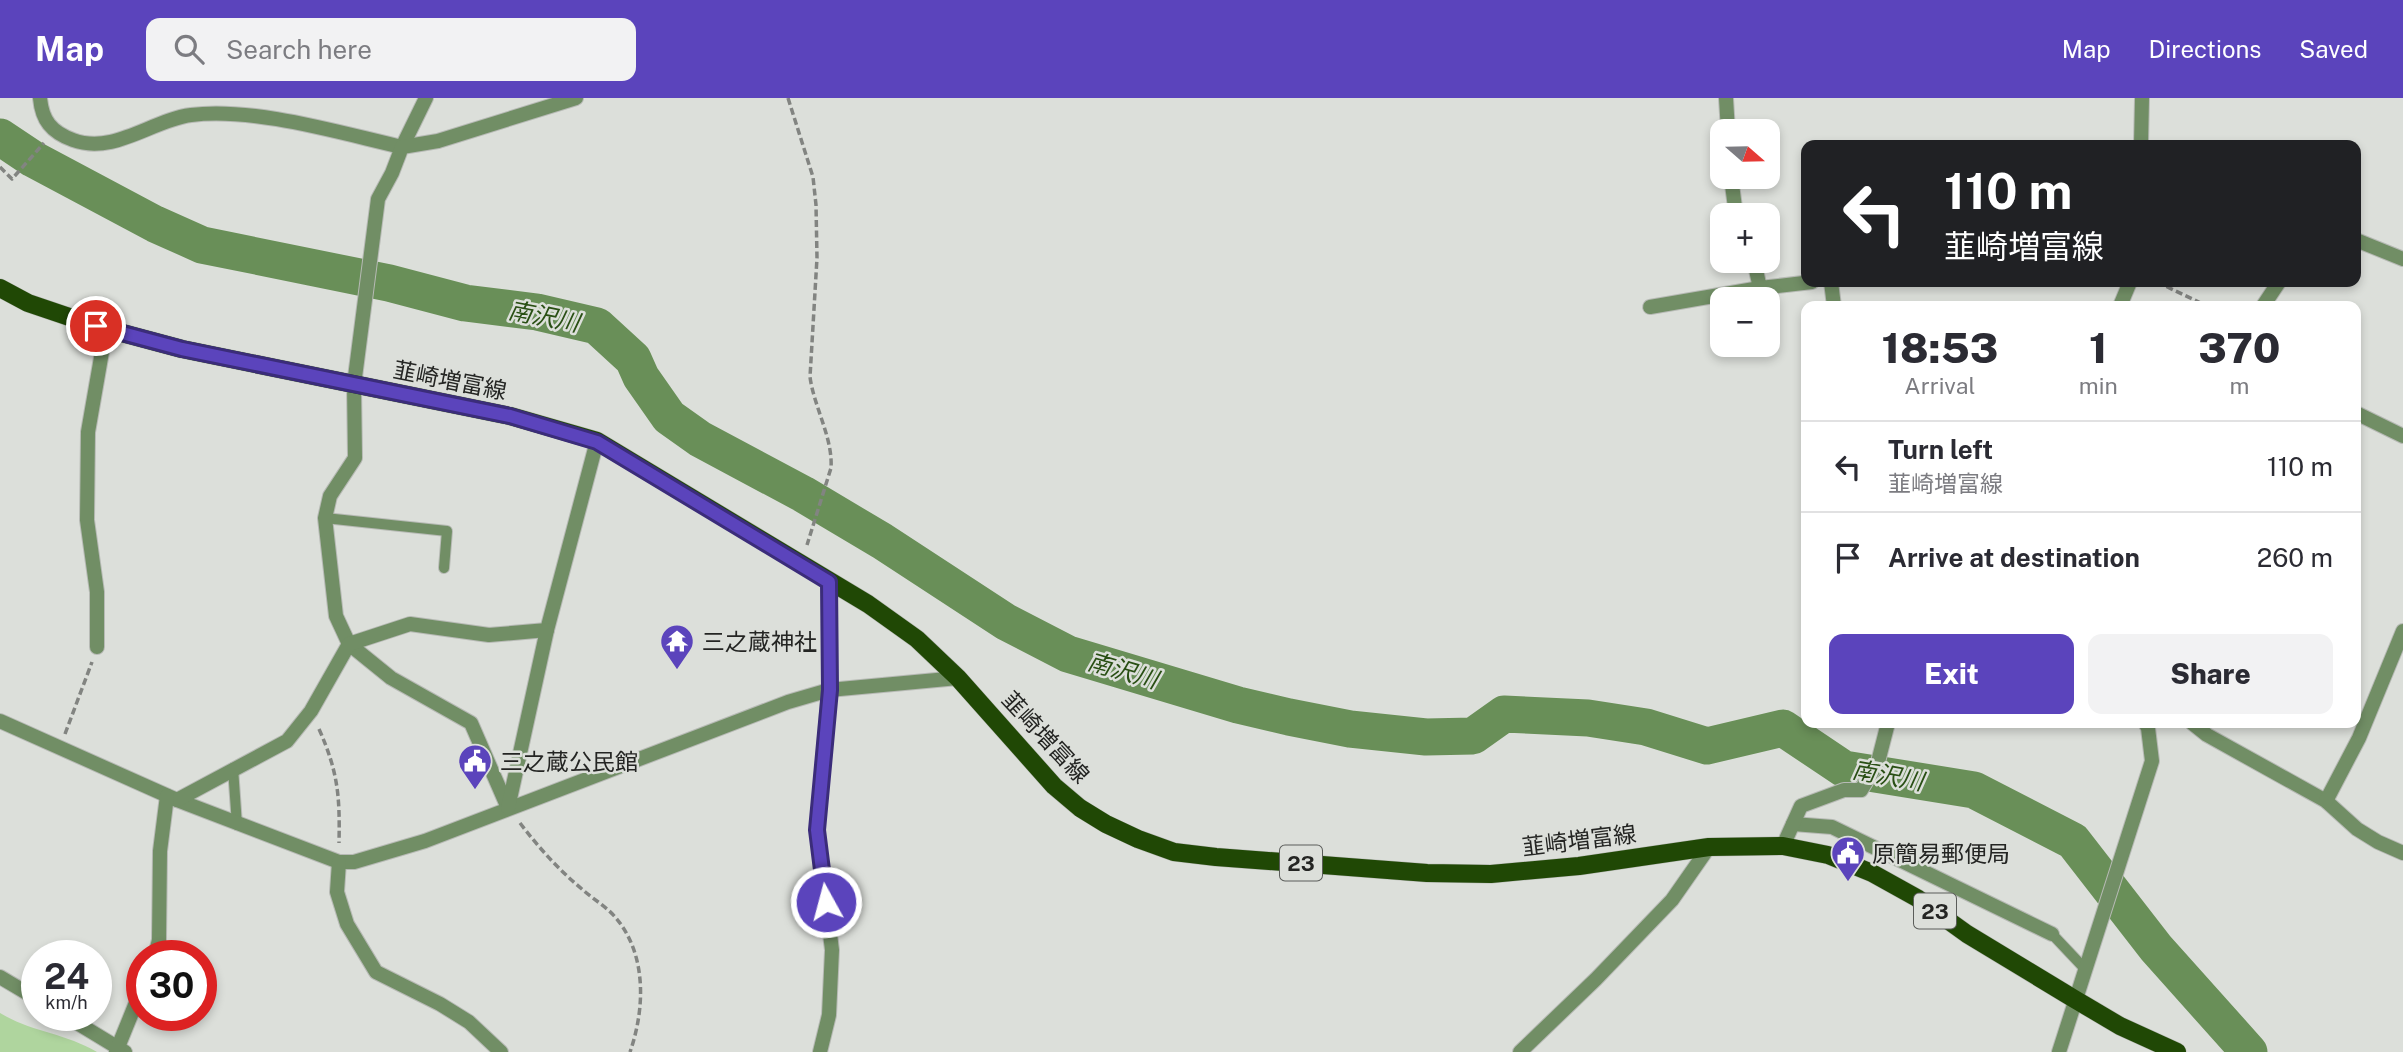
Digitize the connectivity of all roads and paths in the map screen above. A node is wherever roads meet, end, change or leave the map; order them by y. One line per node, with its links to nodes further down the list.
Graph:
1 (40, 98): 8 (street)
2 (426, 98): 10 (street)
3 (576, 98): 10 (street)
4 (788, 98): 27 (path)
5 (1726, 98): 7 (street)
6 (2142, 98): 9 (street)
7 (1727, 119)
8 (55, 131): 10 (street); 11 (path)
9 (2141, 140)
10 (402, 147): 22 (street)
11 (0, 167)
12 (2361, 242): 13 (street)
13 (2403, 259)
14 (1801, 283): 15 (street)
15 (1769, 287)
16 (2167, 287): 19 (path)
17 (0, 288): 21 (main road, 韮崎増富線 / 23)
18 (1710, 297): 20 (street)
19 (2197, 301)
20 (1650, 307)
21 (106, 329): 22 (main road, 韮崎増富線 / 23); 33 (street)
22 (354, 385): 25 (main road, 韮崎増富線 / 23); 26 (street)
23 (2361, 415): 24 (street)
24 (2403, 436)
25 (597, 442): 27 (main road, 韮崎増富線 / 23); 30 (street)
26 (325, 518): 28 (lane); 32 (street)
27 (801, 564): 29 (main road, 韮崎増富線 / 23)
28 (444, 568)
29 (829, 582): 34 (main road, 韮崎増富線 / 23); 35 (street)
30 (547, 629): 32 (street); 45 (street)
31 (2403, 631): 44 (street)
32 (349, 644): 36 (street); 45 (street)
33 (97, 647): 41 (path)
34 (958, 678): 35 (street); 49 (main road, 韮崎増富線 / 23)
35 (830, 690): 45 (street); 63 (street)
36 (311, 711): 42 (street); 51 (path)
37 (0, 721): 41 (street)
38 (1887, 728): 46 (street)
39 (2148, 728): 54 (street)
40 (2198, 728): 44 (street)
41 (60, 748): 43 (street)
42 (233, 768): 43 (street); 47 (lane)
43 (172, 798): 47 (street); 53 (street)
44 (2326, 801): 50 (street)
45 (508, 808): 51 (street); 62 (path)
46 (1793, 824): 48 (street); 52 (street)
47 (237, 825): 51 (street)
48 (1783, 846): 49 (main road, 韮崎増富線 / 23); 57 (main road, 韮崎増富線 / 23)
49 (1709, 847): 64 (street)
50 (2403, 853)
51 (339, 862): 61 (street)
52 (2052, 934): 54 (lane)
53 (159, 940)
54 (2086, 970): 57 (street)
55 (0, 977): 56 (street)
56 (21, 989)
57 (2076, 1000): 65 (street); 66 (main road, 韮崎増富線 / 23)
58 (89, 1031): 60 (street)
59 (126, 1031): 60 (street)
60 (119, 1050)
61 (501, 1052)
62 (630, 1052)
63 (820, 1052)
64 (1520, 1052)
65 (2059, 1052)
66 (2177, 1052)

